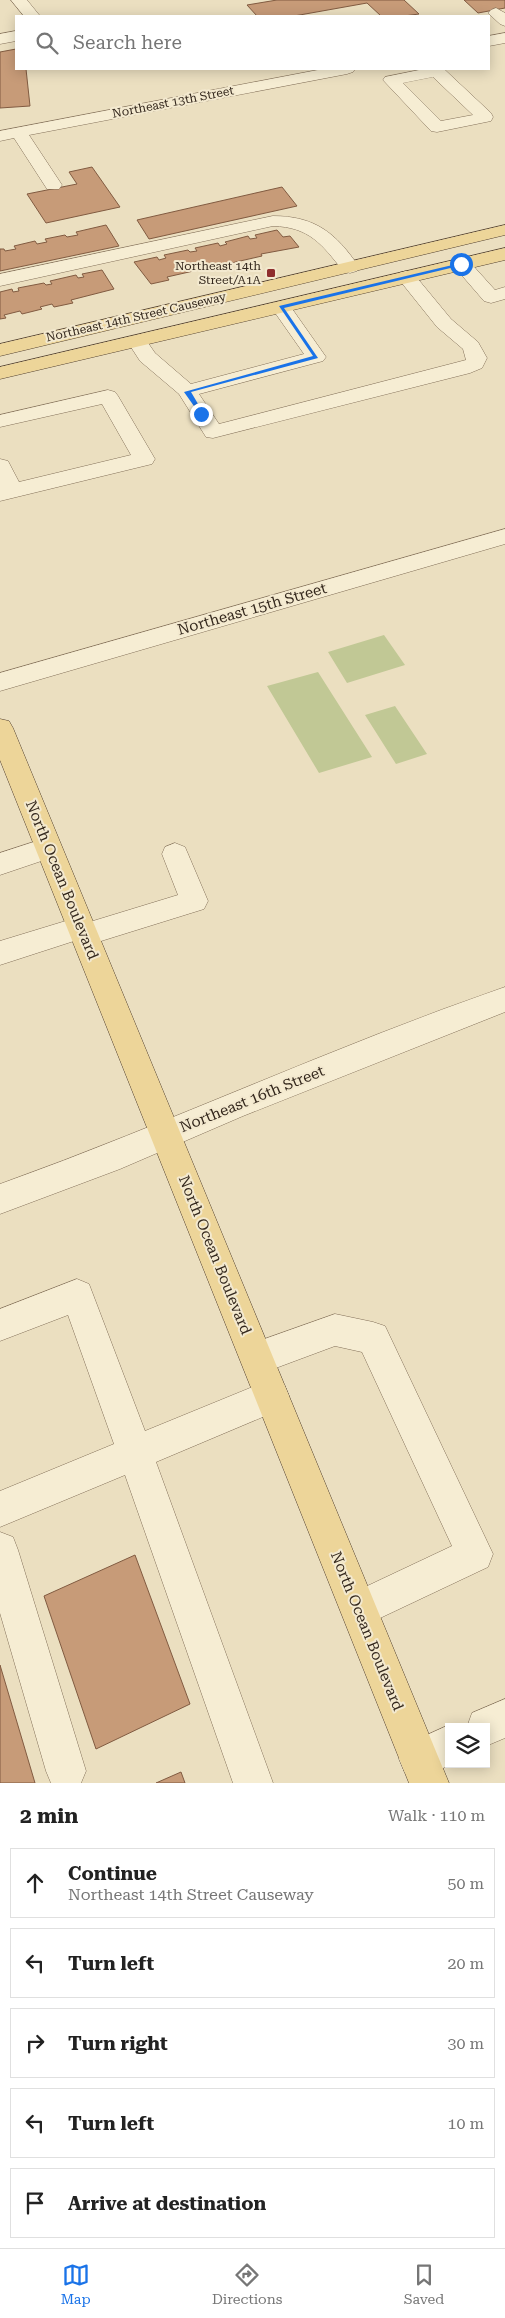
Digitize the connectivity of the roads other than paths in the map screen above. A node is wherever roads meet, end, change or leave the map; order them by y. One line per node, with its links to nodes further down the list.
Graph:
1 (19, 0): 2 (street)
2 (31, 15)
3 (15, 36): 5 (street)
4 (505, 38): 6 (street)
5 (0, 39)
6 (490, 41)
7 (342, 70): 9 (street, Northeast 13th Street)
8 (412, 72): 8 (street)
9 (19, 132): 10 (street, Northeast 13th Street); 11 (street)
10 (0, 136)
11 (53, 184)
12 (505, 230): 15 (main road, Northeast 14th Street Causeway)
13 (505, 254): 14 (main road, Northeast 14th Street Causeway)
14 (461, 264): 16 (main road, Northeast 14th Street Causeway); 18 (street)
15 (350, 267): 17 (street); 22 (main road, Northeast 14th Street Causeway)
16 (406, 277): 19 (main road, Northeast 14th Street Causeway); 24 (street)
17 (0, 280)
18 (498, 295): 20 (street)
19 (281, 307): 21 (main road, Northeast 14th Street Causeway); 24 (street)
20 (505, 312)
21 (137, 340): 23 (main road, Northeast 14th Street Causeway); 24 (street)
22 (0, 350)
23 (0, 373)
24 (187, 392)
25 (0, 421): 27 (street)
26 (0, 466): 27 (street)
27 (6, 492)
28 (505, 536): 29 (street, Northeast 15th Street)
29 (0, 682)
30 (0, 728): 31 (main road, North Ocean Boulevard)
31 (49, 848): 33 (street); 34 (main road, North Ocean Boulevard)
32 (175, 854): 34 (street)
33 (0, 864)
34 (83, 931): 35 (street); 37 (main road, North Ocean Boulevard)
35 (0, 953)
36 (505, 999): 37 (street, Northeast 16th Street)
37 (166, 1134): 38 (street, Northeast 16th Street); 40 (main road, North Ocean Boulevard)
38 (0, 1199)
39 (0, 1325): 42 (street)
40 (257, 1358): 41 (main road, North Ocean Boulevard); 45 (street)
41 (272, 1396): 42 (street); 45 (main road, North Ocean Boulevard)
42 (135, 1453): 43 (street); 50 (street)
43 (0, 1509)
44 (0, 1550): 49 (street)
45 (358, 1610): 48 (main road, North Ocean Boulevard)
46 (505, 1718): 47 (street)
47 (490, 1725)
48 (432, 1762)
49 (66, 1771)
50 (253, 1783)

